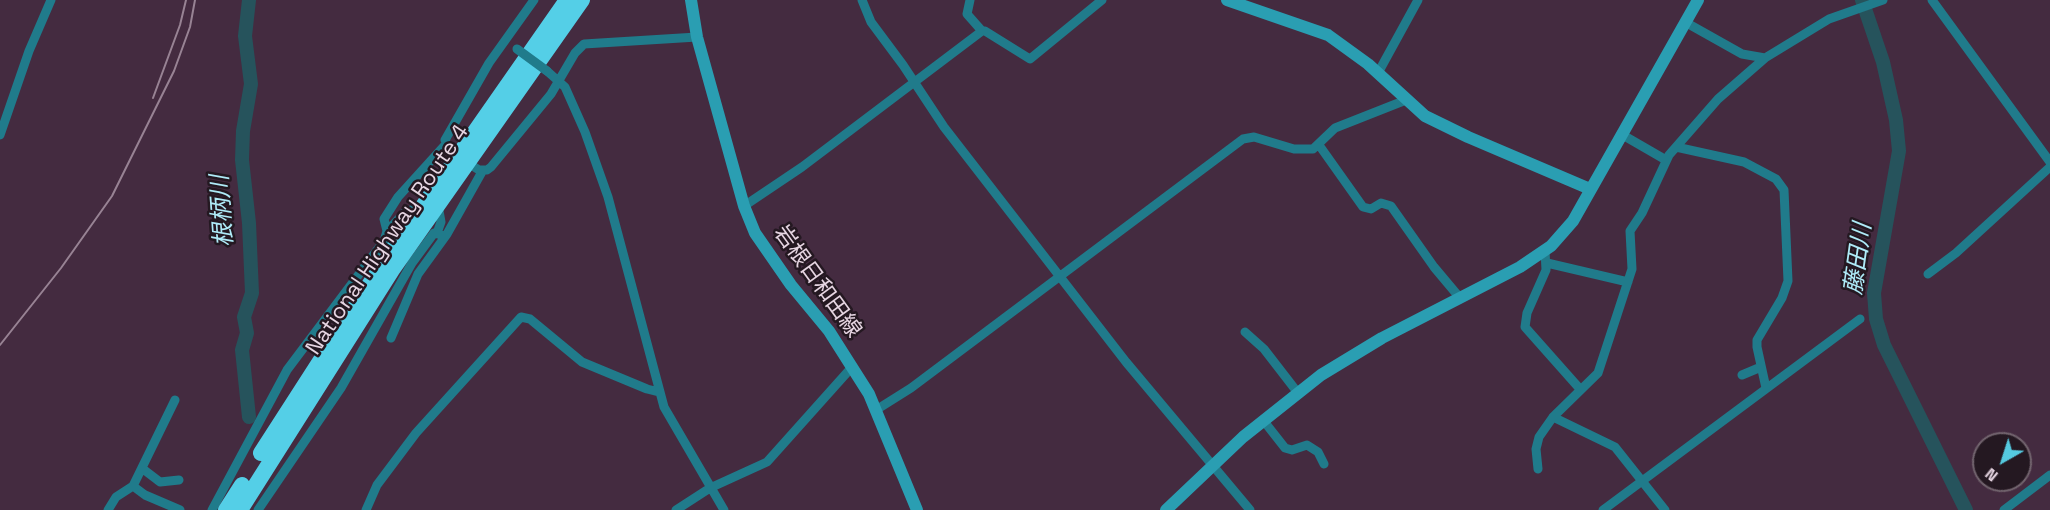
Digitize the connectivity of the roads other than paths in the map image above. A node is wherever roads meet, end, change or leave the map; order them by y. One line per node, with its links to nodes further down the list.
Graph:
1 (51, 0): 24 (street)
2 (534, 0): 17 (street)
3 (567, 0): 28 (highway, National Highway Route 4)
4 (582, 0): 28 (highway, National Highway Route 4)
5 (691, 0): 16 (street, 岩根日和田線)
6 (862, 0): 21 (street)
7 (970, 0): 15 (street)
8 (1102, 0): 15 (street)
9 (1227, 0): 19 (street)
10 (1418, 0): 19 (street)
11 (1698, 0): 14 (street)
12 (1883, 0): 18 (street)
13 (1932, 0): 30 (street)
14 (1685, 22): 18 (street); 23 (street)
15 (982, 31): 21 (street)
16 (697, 37): 20 (street); 35 (street, 岩根日和田線)
17 (505, 40): 20 (street, bridge); 25 (street)
18 (1765, 58): 27 (street)
19 (1378, 73): 22 (street)
20 (561, 80): 32 (street); 51 (street)
21 (914, 82): 35 (street); 40 (street)
22 (1406, 100): 26 (street); 33 (street)
23 (1621, 134): 29 (street); 33 (street)
24 (0, 135)
25 (446, 144): 28 (street); 36 (street)
26 (1318, 144): 40 (street); 42 (street)
27 (1676, 147): 29 (street); 47 (street)
28 (463, 159): 32 (street); 34 (highway, National Highway Route 4)
29 (1666, 160): 41 (street)
30 (2050, 162)
31 (2050, 167): 39 (street)
32 (483, 170): 37 (street)
33 (1590, 189): 38 (street)
34 (430, 206): 36 (street); 37 (street); 69 (highway, National Highway Route 4); 70 (highway, National Highway Route 4)
35 (744, 206): 46 (street, 岩根日和田線)
36 (387, 231): 68 (street)
37 (441, 234): 45 (street); 71 (street)
38 (1546, 257): 41 (street); 42 (street); 50 (street)
39 (1928, 274)
40 (1059, 277): 54 (street); 58 (street)
41 (1628, 282): 50 (street)
42 (1460, 298): 52 (street)
43 (1860, 319): 49 (street)
44 (1245, 332): 52 (street)
45 (392, 338)
46 (852, 367): 54 (street, 岩根日和田線); 65 (street)
47 (1761, 367): 48 (street); 49 (street)
48 (1742, 375)
49 (1766, 388): 62 (street)
50 (1580, 389): 55 (street)
51 (659, 392): 65 (street); 72 (street)
52 (1298, 393): 56 (street)
53 (175, 400): 59 (street)
54 (876, 410): 75 (street, 岩根日和田線)
55 (1553, 417): 60 (street); 62 (street)
56 (1263, 420): 57 (street); 58 (street)
57 (1324, 464)
58 (1213, 465): 76 (street); 77 (street)
59 (143, 469): 63 (street); 64 (street)
60 (1538, 469)
61 (2050, 475): 80 (street)
62 (1642, 479): 78 (street); 79 (street)
63 (179, 480)
64 (133, 486): 66 (street); 67 (street)
65 (710, 488): 73 (street); 74 (street)
66 (108, 510)
67 (180, 510)
68 (212, 510)
69 (226, 510)
70 (240, 510)
71 (258, 510)
72 (366, 510)
73 (676, 510)
74 (723, 510)
75 (917, 510)
76 (1166, 510)
77 (1250, 510)
78 (1603, 510)
79 (1665, 510)
80 (2004, 510)

